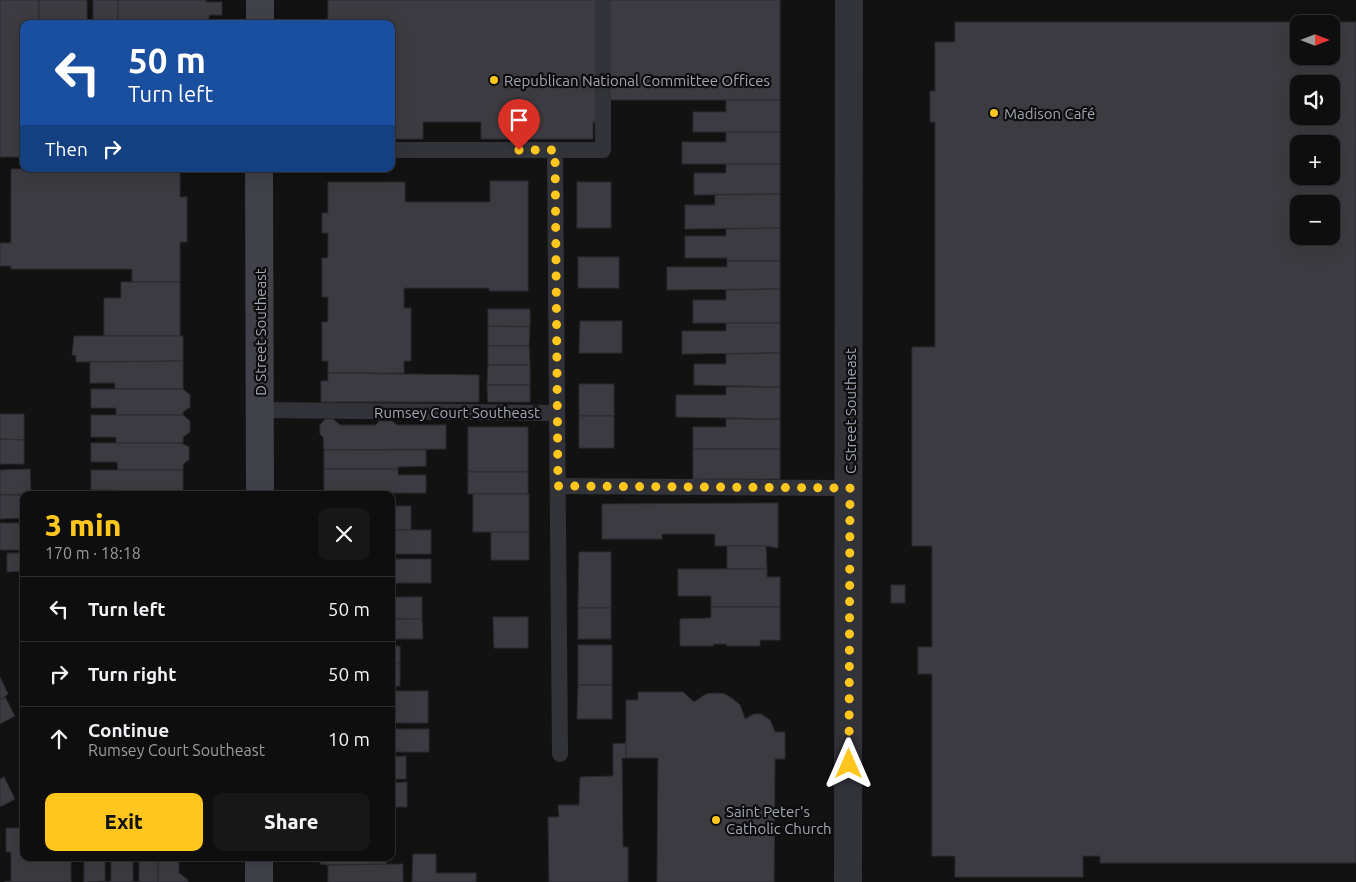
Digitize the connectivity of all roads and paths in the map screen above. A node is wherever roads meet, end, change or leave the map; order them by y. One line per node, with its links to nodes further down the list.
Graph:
1 (260, 0): 4 (street)
2 (603, 0): 6 (lane)
3 (849, 0): 11 (street, C Street Southeast)
4 (260, 20)
5 (395, 150): 6 (lane)
6 (555, 150): 9 (lane, Rumsey Court Southeast)
7 (259, 172): 8 (street, D Street Southeast)
8 (260, 410): 9 (lane, Rumsey Court Southeast); 12 (street, D Street Southeast)
9 (557, 413): 10 (lane)
10 (558, 486): 11 (lane); 13 (lane)
11 (850, 488): 16 (street, C Street Southeast)
12 (260, 491)
13 (560, 754)
14 (259, 861): 15 (street)
15 (259, 882)
16 (848, 882)

